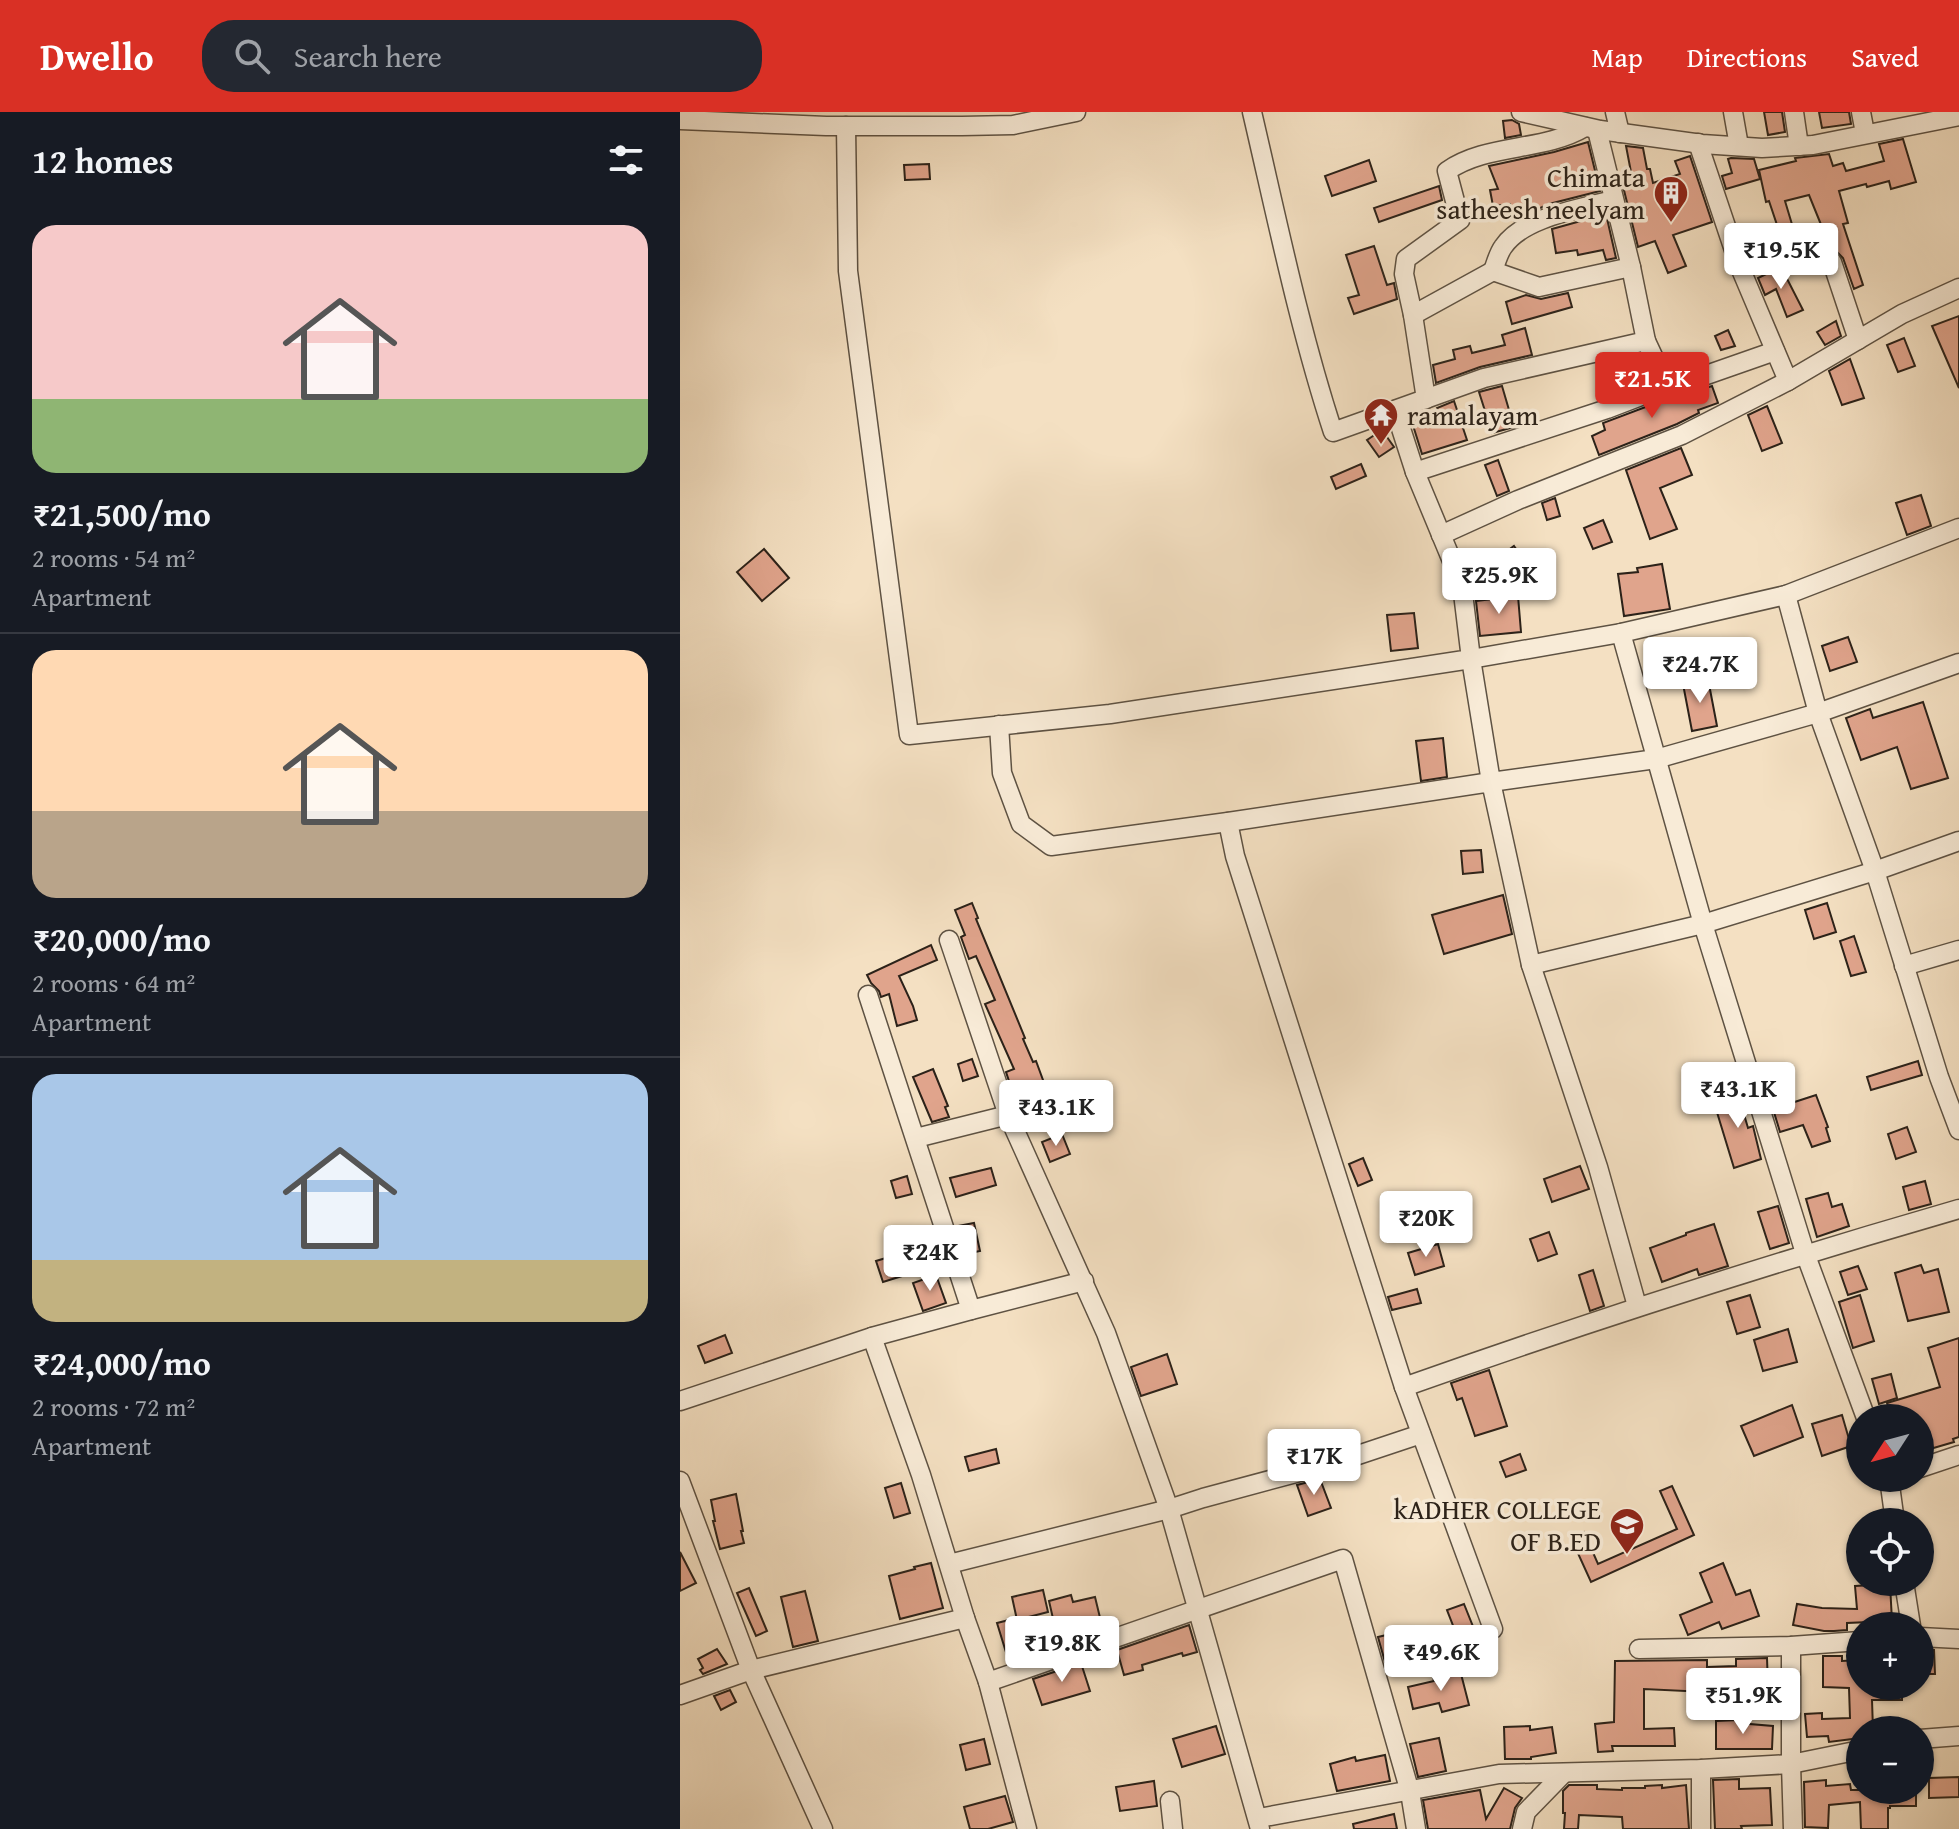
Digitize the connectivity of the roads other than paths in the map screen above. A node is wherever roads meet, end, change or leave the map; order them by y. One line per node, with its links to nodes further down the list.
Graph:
1 (1076, 112): 9 (street)
2 (1252, 112): 30 (street)
3 (1521, 112): 12 (street)
4 (1615, 112): 13 (street)
5 (1733, 112): 16 (street)
6 (1794, 112): 17 (street)
7 (1861, 112): 14 (street)
8 (1959, 116): 14 (street)
9 (985, 119): 11 (street)
10 (680, 120): 11 (street)
11 (846, 126): 39 (street)
12 (1591, 128): 13 (street); 18 (street); 23 (street)
13 (1620, 133): 15 (street)
14 (1865, 133): 17 (street)
15 (1698, 143): 16 (street); 26 (street)
16 (1739, 146): 17 (street)
17 (1799, 146)
18 (1613, 200): 20 (street); 21 (street)
19 (1832, 262): 24 (street)
20 (1631, 267): 21 (street); 25 (street)
21 (1493, 271): 23 (street)
22 (1959, 288): 24 (street)
23 (1413, 315): 29 (street)
24 (1858, 340): 27 (street)
25 (1646, 341): 28 (street); 29 (street)
26 (1775, 351): 27 (street); 28 (street)
27 (1788, 381): 33 (street)
28 (1667, 386): 31 (street)
29 (1426, 399): 30 (street)
30 (1395, 410): 31 (street)
31 (1415, 472): 33 (street)
32 (1959, 528): 34 (street)
33 (1441, 535): 36 (street)
34 (1786, 595): 35 (street); 38 (street)
35 (1621, 633): 36 (street); 40 (street)
36 (1471, 659): 39 (street); 41 (street)
37 (1959, 663): 38 (street)
38 (1818, 713): 40 (street); 44 (street)
39 (999, 725): 42 (street)
40 (1656, 759): 41 (street); 45 (street)
41 (1491, 782): 42 (street); 48 (street)
42 (1228, 822): 60 (street)
43 (1959, 841): 44 (street)
44 (1875, 871): 45 (street); 49 (street)
45 (1703, 924): 48 (street); 55 (street)
46 (949, 940): 51 (street)
47 (1959, 950): 49 (street)
48 (1531, 965): 57 (street)
49 (1904, 966): 52 (street)
50 (868, 995): 53 (street)
51 (1008, 1115): 53 (street); 56 (street)
52 (1959, 1130)
53 (916, 1138): 58 (street)
54 (1959, 1209): 55 (street)
55 (1805, 1253): 57 (street); 62 (street)
56 (1084, 1281): 58 (street); 67 (street)
57 (1637, 1306): 60 (street)
58 (971, 1310): 59 (street)
59 (872, 1337): 61 (street); 68 (street)
60 (1404, 1387): 63 (street)
61 (680, 1401)
62 (1861, 1404)
63 (1421, 1434): 67 (street); 71 (street)
64 (1959, 1455): 65 (street)
65 (1934, 1463)
66 (680, 1481): 77 (street)
67 (1169, 1509): 68 (street); 69 (street)
68 (949, 1564): 70 (street)
69 (1197, 1610): 78 (street); 86 (street); 88 (street)
70 (965, 1618): 77 (street); 78 (street)
71 (1493, 1629)
72 (1934, 1638): 73 (street)
73 (1959, 1639)
74 (1846, 1642): 75 (street)
75 (1791, 1646): 76 (street); 83 (street)
76 (1639, 1649)
77 (751, 1670): 79 (street); 89 (street)
78 (988, 1682): 90 (street)
79 (680, 1695)
80 (1959, 1736): 81 (street)
81 (1934, 1738)
82 (1846, 1753): 83 (street)
83 (1791, 1764): 84 (street); 95 (street)
84 (1701, 1769): 85 (street); 94 (street)
85 (1564, 1773): 86 (street); 93 (street)
86 (1410, 1792): 88 (street); 92 (street)
87 (1170, 1801): 91 (street)
88 (1260, 1824)
89 (823, 1829)
90 (1027, 1829)
91 (1173, 1829)
92 (1416, 1829)
93 (1522, 1829)
94 (1701, 1829)
95 (1793, 1829)

